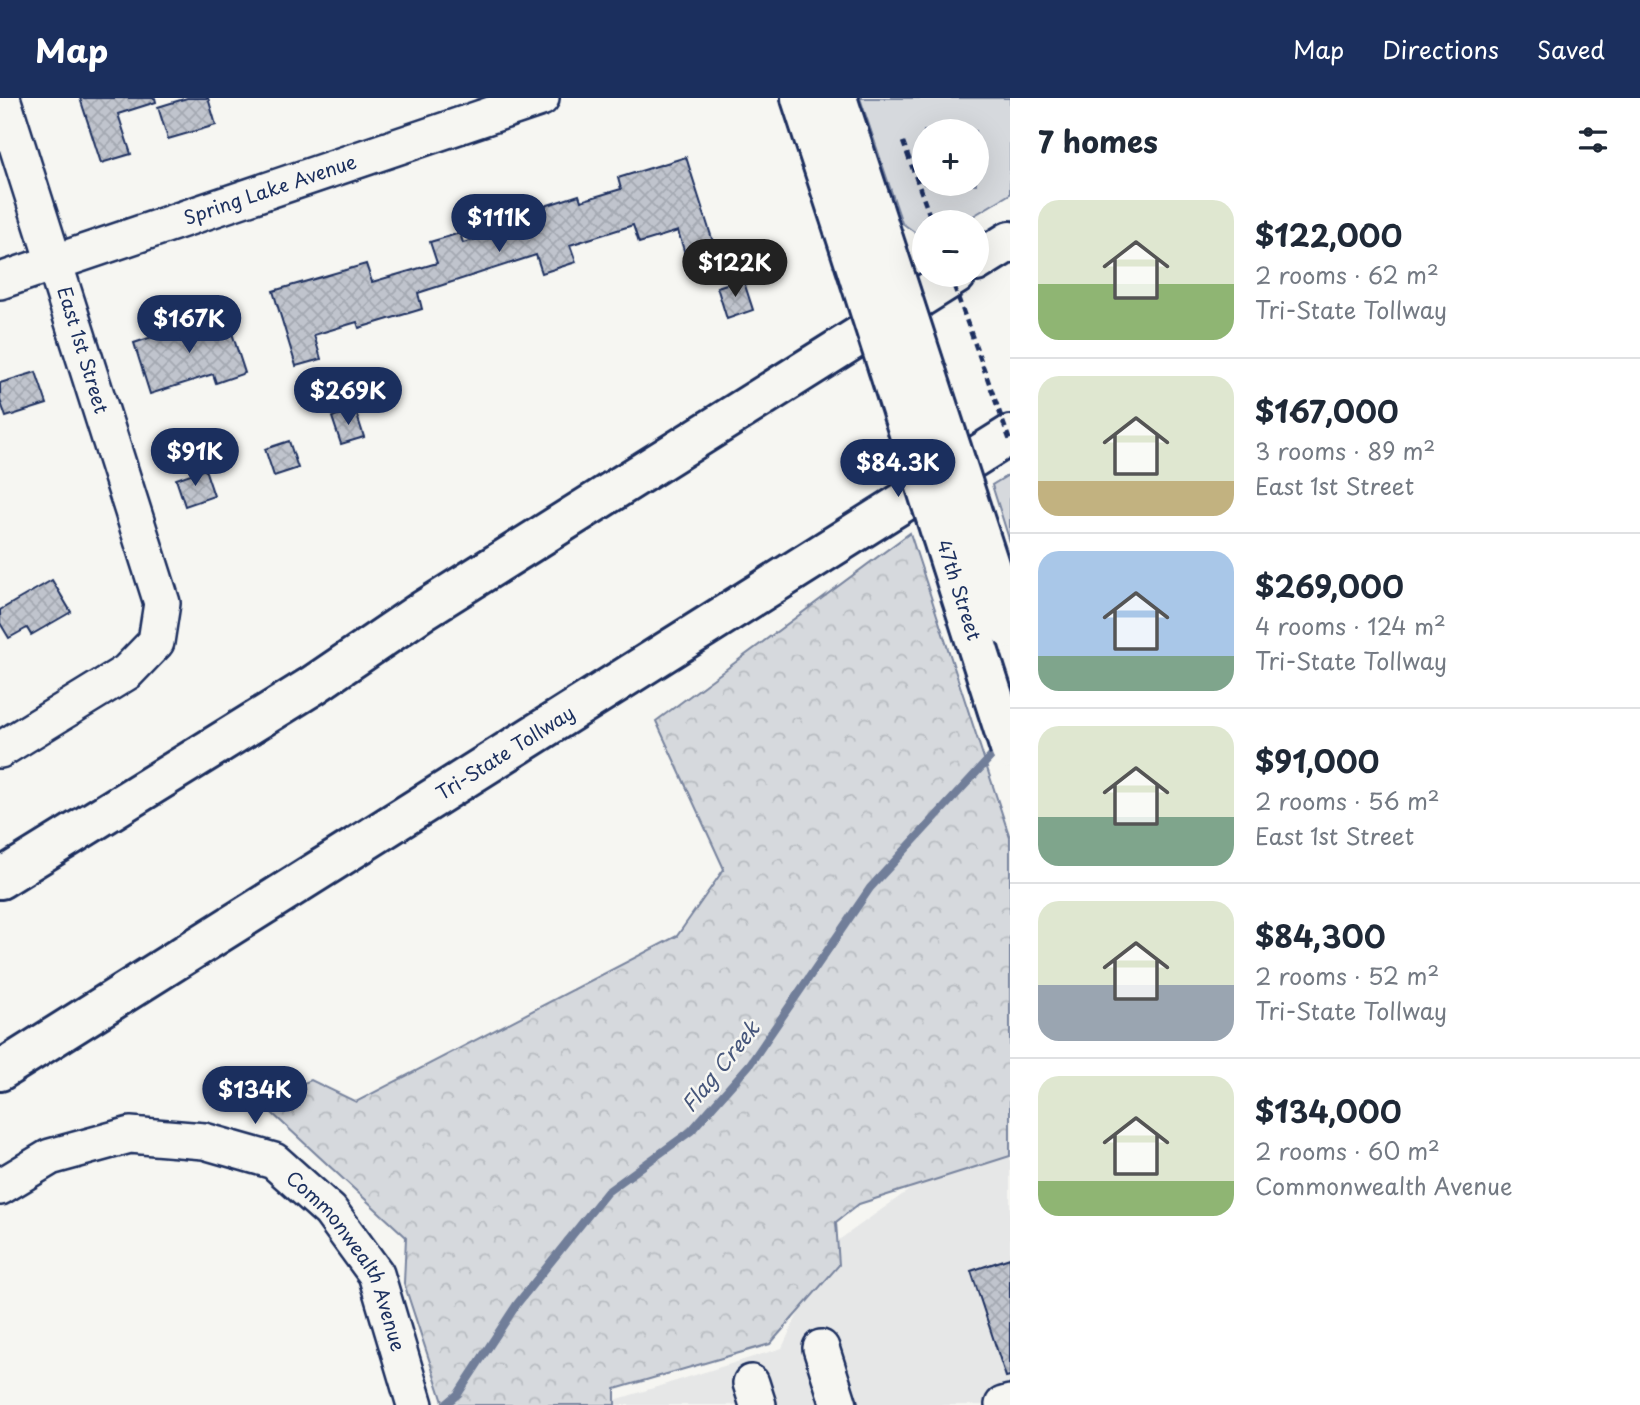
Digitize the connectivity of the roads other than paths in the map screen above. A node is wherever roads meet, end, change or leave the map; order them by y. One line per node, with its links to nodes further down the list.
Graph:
1 (2, 98): 8 (street, East 1st Street)
2 (541, 98): 8 (street, Spring Lake Avenue)
3 (801, 98): 5 (main road)
4 (837, 98): 5 (main road)
5 (859, 221): 12 (main road, 47th Street, bridge); 13 (main road, 47th Street, bridge)
6 (1010, 241): 7 (main road)
7 (989, 254)
8 (56, 264): 9 (street, Spring Lake Avenue); 14 (street, East 1st Street)
9 (0, 281)
10 (934, 287): 15 (main road)
11 (1010, 435): 16 (main road, Tri-State Tollway)
12 (1010, 629)
13 (1010, 749)
14 (0, 750)
15 (0, 879)
16 (0, 1070)
17 (0, 1187): 20 (street, Commonwealth Avenue)
18 (821, 1348): 21 (street)
19 (1010, 1403): 22 (street)
20 (415, 1405)
21 (839, 1405)
22 (1003, 1405)

